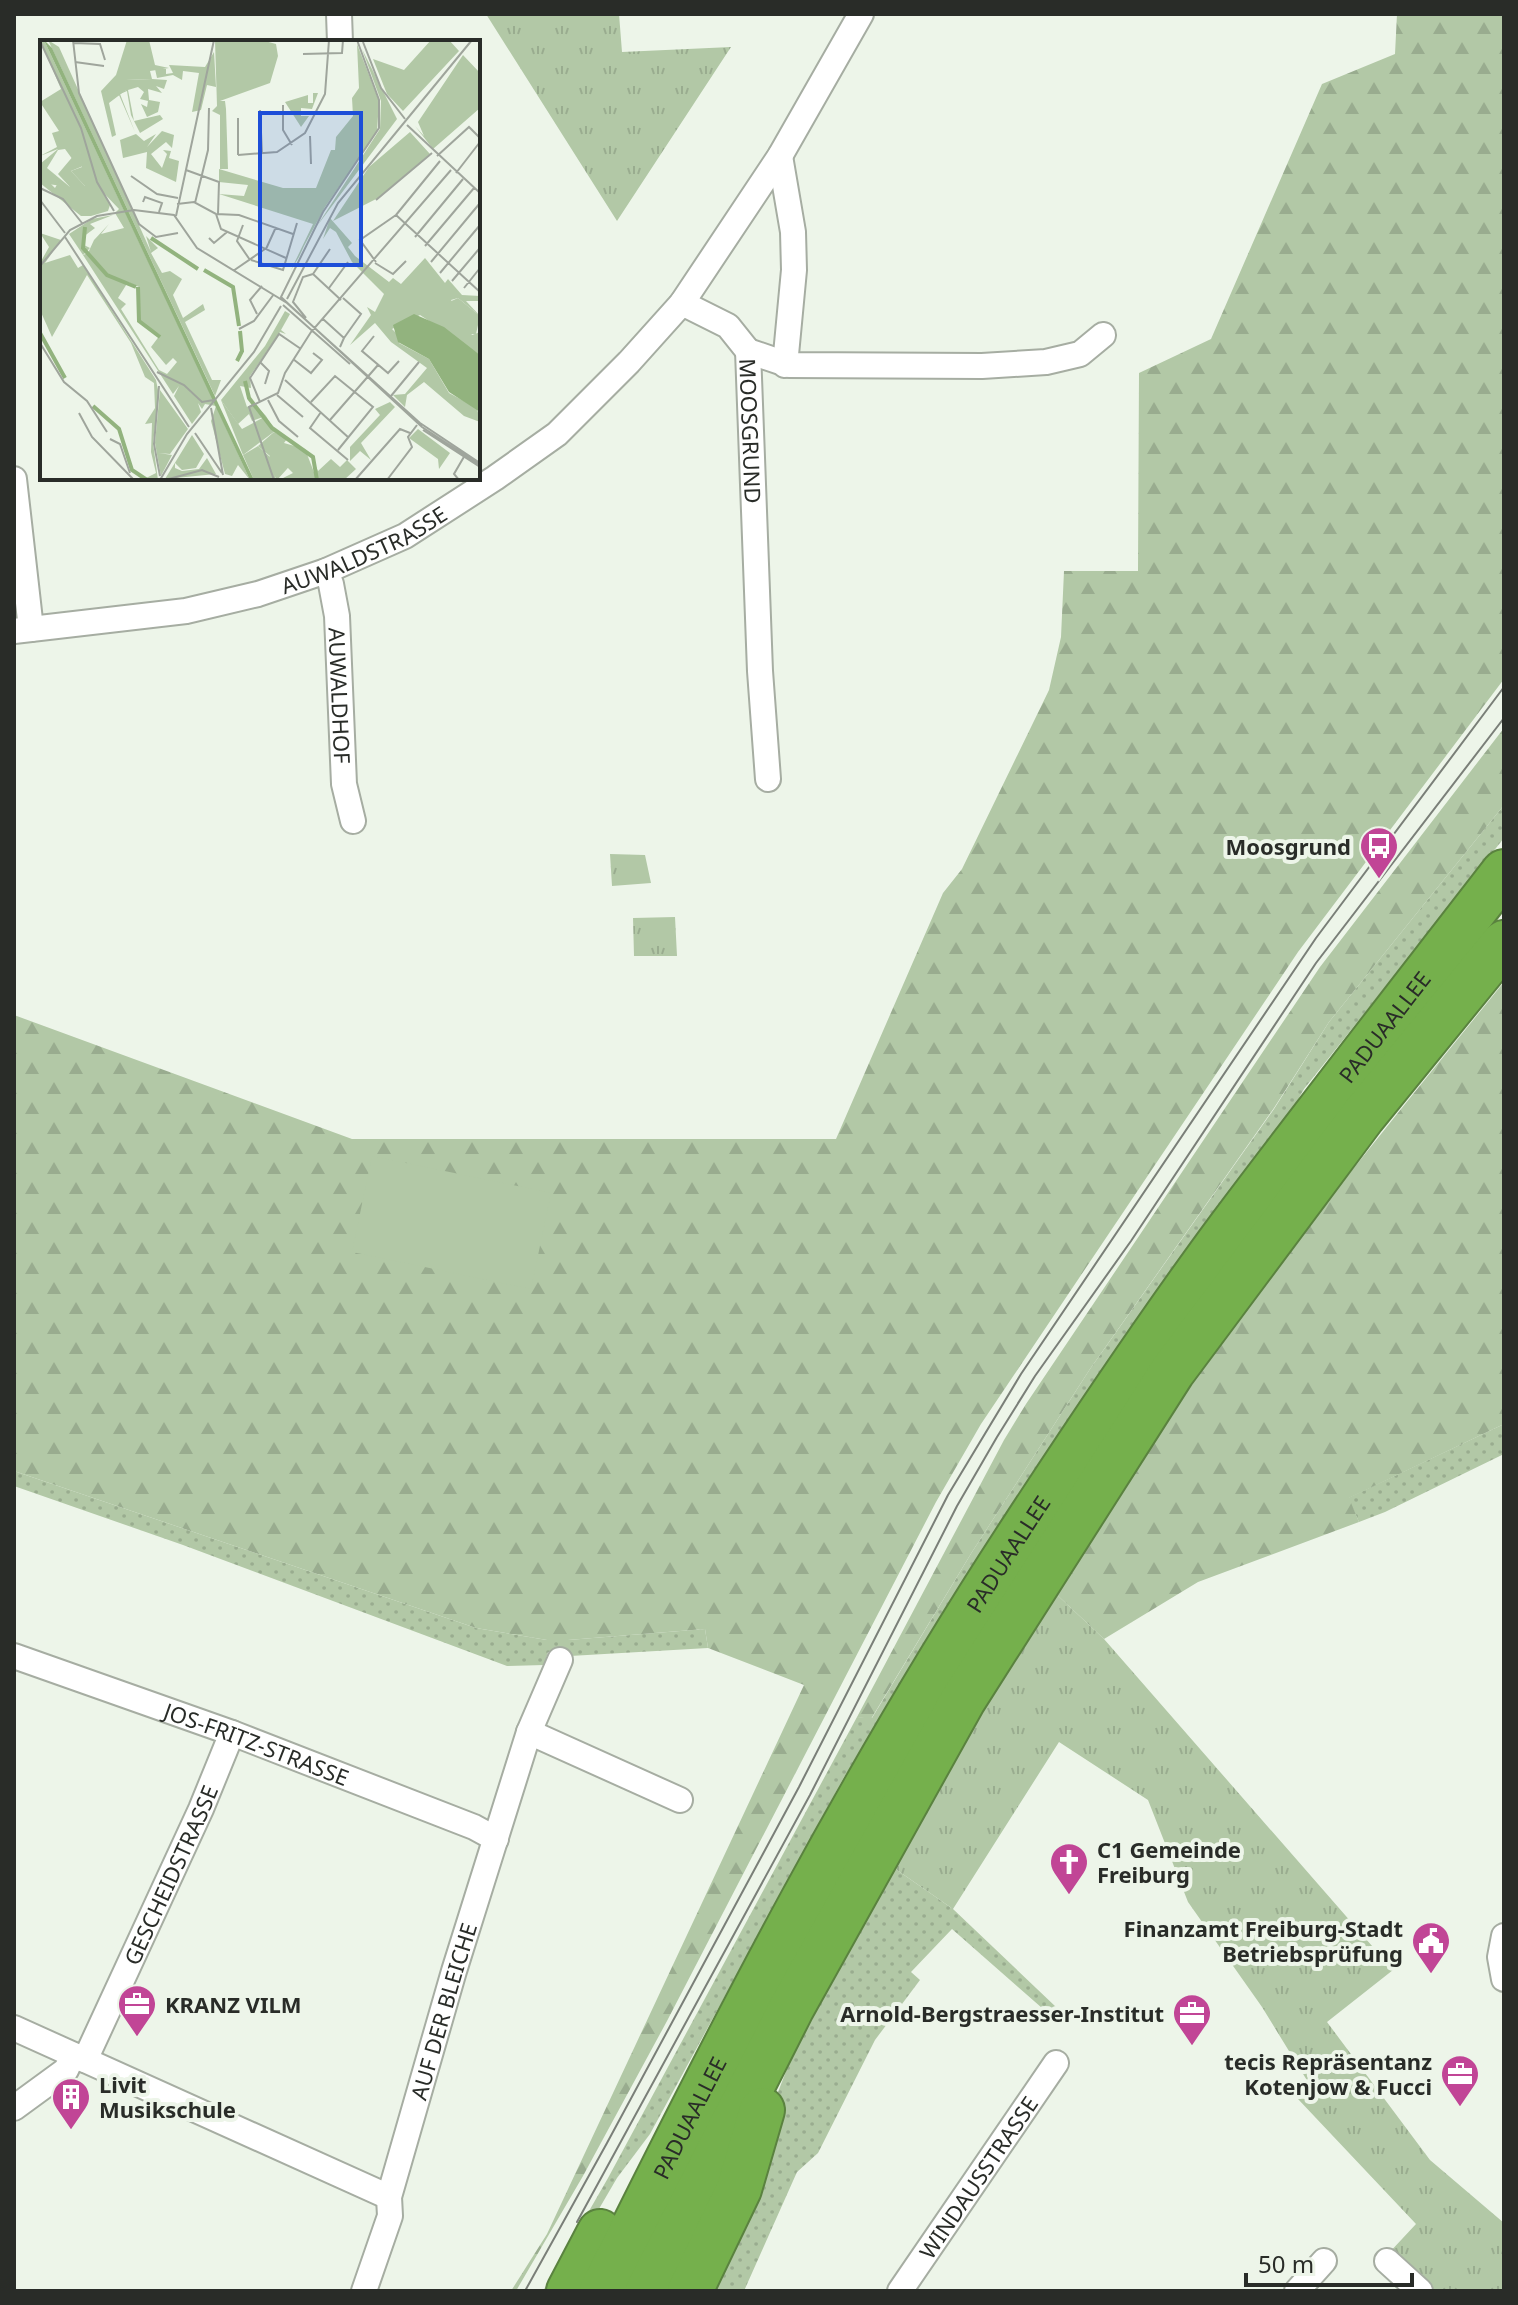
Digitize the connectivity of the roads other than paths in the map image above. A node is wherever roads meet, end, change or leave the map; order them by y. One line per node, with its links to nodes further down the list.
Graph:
1 (339, 14): 3 (street)
2 (861, 14): 4 (street, AUWALDSTRASSE)
3 (340, 40)
4 (780, 156): 5 (street, AUWALDSTRASSE); 8 (street)
5 (682, 303): 7 (street); 10 (street, AUWALDSTRASSE)
6 (1103, 335): 8 (street, MOOSGRUND)
7 (748, 351): 8 (street, MOOSGRUND); 14 (street, MOOSGRUND)
8 (785, 365)
9 (14, 479): 13 (street)
10 (480, 479)
11 (474, 483): 12 (street, AUWALDSTRASSE)
12 (326, 571): 13 (street, AUWALDSTRASSE); 15 (street, AUWALDHOF)
13 (23, 630)
14 (768, 779)
15 (353, 821)
16 (1504, 872): 30 (highway, PADUAALLEE)
17 (1504, 943): 26 (highway, PADUAALLEE)
18 (14, 1656): 21 (street, JOS-FRITZ-STRASSE)
19 (560, 1660): 20 (street, AUF DER BLEICHE)
20 (529, 1732): 22 (street); 23 (street, AUF DER BLEICHE)
21 (232, 1733): 23 (street, JOS-FRITZ-STRASSE); 28 (street, GESCHEIDSTRASSE)
22 (680, 1800)
23 (496, 1839): 32 (street, AUF DER BLEICHE)
24 (1504, 1936): 25 (street)
25 (1504, 1979)
26 (792, 2007): 38 (highway, PADUAALLEE); 39 (highway)
27 (14, 2028): 28 (street)
28 (79, 2058): 31 (street, GESCHEIDSTRASSE); 32 (street)
29 (1056, 2063): 40 (street, WINDAUSSTRASSE)
30 (714, 2065): 36 (highway); 37 (highway, PADUAALLEE)
31 (14, 2108)
32 (389, 2197): 35 (street, AUF DER BLEICHE)
33 (1324, 2261): 41 (street)
34 (1387, 2261): 42 (street)
35 (364, 2291)
36 (569, 2291)
37 (602, 2291)
38 (648, 2291)
39 (690, 2291)
40 (900, 2291)
41 (1297, 2291)
42 (1420, 2291)

